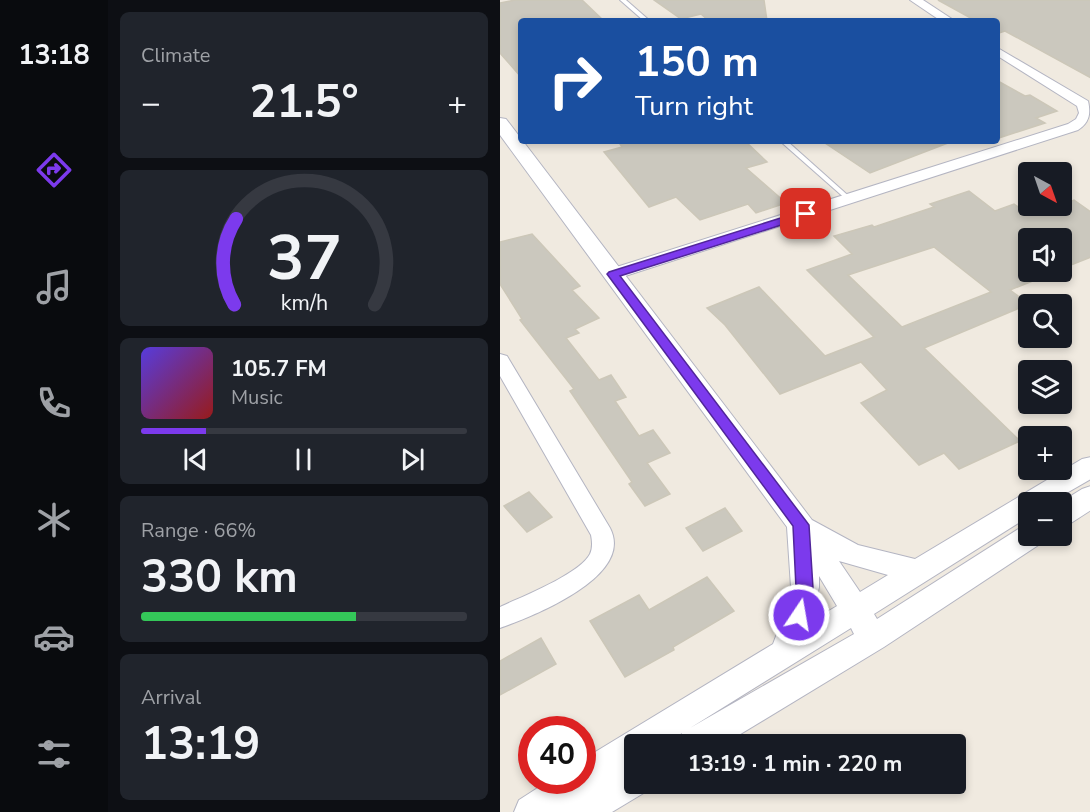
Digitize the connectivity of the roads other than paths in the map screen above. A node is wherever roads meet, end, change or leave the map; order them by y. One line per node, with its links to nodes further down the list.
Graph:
1 (623, 0): 3 (lane)
2 (915, 0): 4 (street)
3 (644, 18)
4 (944, 18)
5 (1000, 52): 8 (street)
6 (500, 123): 9 (street)
7 (786, 144): 8 (lane)
8 (850, 200): 9 (street)
9 (613, 274): 16 (street)
10 (500, 360): 20 (street)
11 (1091, 466): 12 (street)
12 (1047, 492)
13 (1091, 496): 14 (street)
14 (1072, 509)
15 (1018, 510): 18 (street)
16 (801, 525): 18 (street); 19 (street); 22 (street)
17 (1018, 544): 21 (street)
18 (917, 571): 19 (street)
19 (855, 609): 21 (street); 22 (street)
20 (500, 618)
21 (873, 638): 24 (street)
22 (784, 654): 23 (street)
23 (652, 734)
24 (711, 734)
25 (624, 751): 26 (street)
26 (596, 769)
27 (624, 786): 30 (street)
28 (558, 794): 29 (street)
29 (531, 812)
30 (580, 812)

